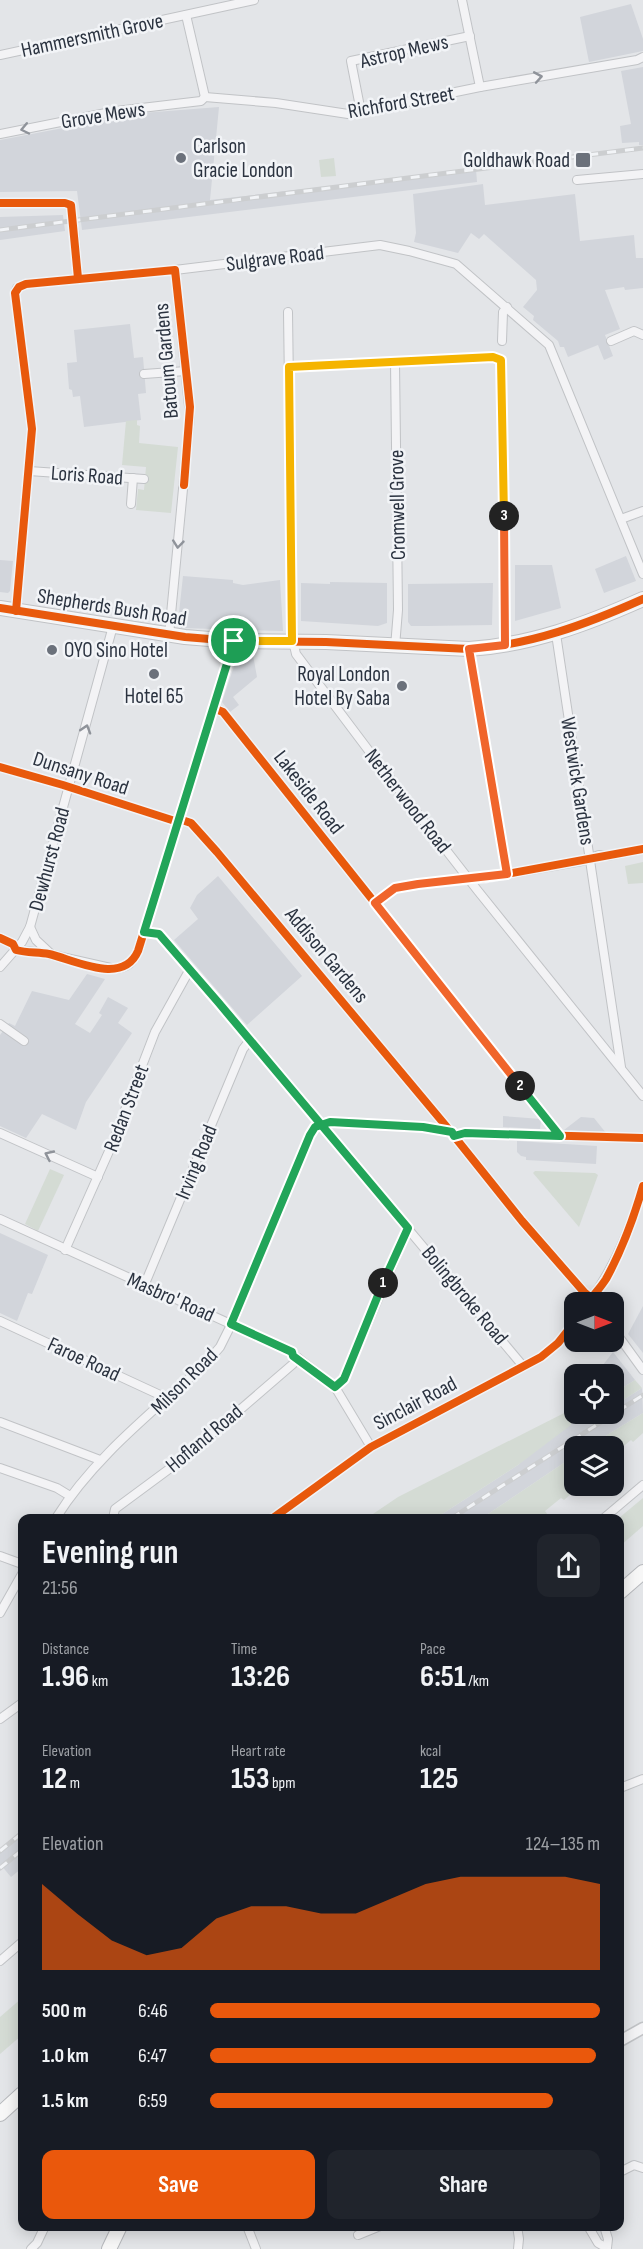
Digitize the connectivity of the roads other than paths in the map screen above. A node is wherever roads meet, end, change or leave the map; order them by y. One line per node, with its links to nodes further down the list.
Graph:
1 (254, 0): 3 (street, Hammersmith Grove)
2 (462, 0): 5 (street)
3 (240, 1): 4 (street, Hammersmith Grove)
4 (186, 15): 6 (street, Hammersmith Grove); 9 (street)
5 (470, 36): 8 (street); 10 (street, Astrop Mews)
6 (0, 55)
7 (643, 57): 8 (street, Richford Street, one-way to 7)
8 (480, 87): 10 (street, Richford Street)
9 (206, 97): 10 (street, Richford Street); 11 (street, Grove Mews, one-way to 11)
10 (361, 112)
11 (0, 134)
12 (643, 174): 13 (street)
13 (577, 180)
14 (0, 203): 15 (street)
15 (72, 212)
16 (74, 230): 18 (street)
17 (176, 270): 18 (street, Sulgrave Road); 19 (street, Sulgrave Road); 26 (street, Batoum Gardens)
18 (78, 278): 28 (street, Sulgrave Road)
19 (507, 307): 22 (street); 33 (street, Sulgrave Road)
20 (288, 312): 25 (street)
21 (643, 335): 23 (street)
22 (502, 341)
23 (611, 341)
24 (395, 362): 25 (street); 43 (street); 44 (street, Cromwell Grove)
25 (289, 367): 42 (street)
26 (186, 371): 27 (street); 40 (street, Batoum Gardens, one-way to 40)
27 (144, 374)
28 (29, 471): 29 (street, Loris Road); 37 (street)
29 (133, 478): 30 (street, Loris Road); 31 (street)
30 (144, 479)
31 (131, 504)
32 (643, 511): 33 (street)
33 (621, 519): 34 (street, Sulgrave Road)
34 (643, 574)
35 (643, 599): 39 (main road, Shepherds Bush Road)
36 (0, 608): 37 (main road, Shepherds Bush Road)
37 (16, 611): 38 (main road, Shepherds Bush Road)
38 (113, 626): 40 (main road, Shepherds Bush Road); 48 (street, Dewhurst Road, one-way to 38)
39 (556, 634): 43 (main road, Shepherds Bush Road); 51 (street, Westwick Gardens)
40 (169, 635): 41 (main road, Shepherds Bush Road)
41 (234, 641): 42 (main road, Shepherds Bush Road); 46 (street)
42 (292, 641): 44 (main road, Shepherds Bush Road); 53 (street, Netherwood Road)
43 (505, 645): 45 (main road, Shepherds Bush Road)
44 (395, 647): 45 (main road, Shepherds Bush Road)
45 (469, 649): 52 (street)
46 (213, 708): 49 (street); 54 (street, Lakeside Road)
47 (0, 767): 48 (street, Dunsany Road)
48 (68, 787): 49 (street, Dunsany Road); 55 (street, Dewhurst Road)
49 (178, 821): 56 (street); 67 (street, Addison Gardens)
50 (643, 849): 51 (street)
51 (590, 858): 52 (street); 65 (street, Westwick Gardens)
52 (507, 874): 53 (street)
53 (468, 878): 54 (street); 65 (street, Netherwood Road)
54 (375, 903): 72 (street, Lakeside Road)
55 (30, 927): 58 (street, Dewhurst Road); 59 (street)
56 (144, 932): 59 (street); 61 (street, Bolingbroke Road)
57 (0, 938): 58 (street)
58 (16, 950): 59 (street); 60 (street, Dewhurst Road)
59 (51, 954)
60 (0, 967)
61 (190, 969): 63 (street, Bolingbroke Road); 74 (street, Redan Street)
62 (0, 1024): 64 (street)
63 (250, 1040): 68 (street, Bolingbroke Road); 79 (street, Irving Road)
64 (24, 1041)
65 (622, 1071): 66 (street, Netherwood Road)
66 (643, 1096)
67 (429, 1107): 69 (street); 71 (street, Addison Gardens)
68 (321, 1125): 69 (street); 77 (street, Bolingbroke Road); 83 (street, Milson Road)
69 (423, 1127): 71 (street)
70 (0, 1133): 74 (street, one-way to 70)
71 (453, 1134): 72 (street); 80 (street, Addison Gardens)
72 (560, 1136): 73 (street)
73 (643, 1138)
74 (98, 1177): 78 (street, Redan Street)
75 (643, 1186): 81 (street)
76 (0, 1219): 78 (street, Masbro' Road)
77 (408, 1228): 87 (street, Bolingbroke Road); 89 (street)
78 (65, 1250): 79 (street, Masbro' Road)
79 (144, 1286): 83 (street, Masbro' Road)
80 (583, 1292)
81 (597, 1292)
82 (0, 1321): 90 (street, Faroe Road)
83 (231, 1324): 86 (street, Masbro' Road); 90 (street, Milson Road)
84 (564, 1336): 87 (street, Sinclair Road)
85 (624, 1345): 88 (street)
86 (298, 1358): 89 (street, Masbro' Road); 98 (street, Hofland Road)
87 (524, 1366): 92 (street, Sinclair Road)
88 (643, 1370)
89 (335, 1387): 92 (street, Masbro' Road)
90 (166, 1400): 93 (street, Milson Road)
91 (0, 1422): 93 (street)
92 (371, 1447): 99 (street, Sinclair Road)
93 (100, 1460): 96 (street, Milson Road)
94 (0, 1468): 96 (street)
95 (643, 1485): 100 (street)
96 (70, 1496): 97 (street, Milson Road)
97 (59, 1514)
98 (114, 1514)
99 (279, 1514)
100 (609, 1514)
101 (0, 1556): 102 (street)
102 (18, 1563)
103 (643, 1572): 105 (main road)
104 (18, 1581): 106 (street)
105 (624, 1589)
106 (0, 1613)
107 (18, 1705): 108 (street)
108 (0, 1719)
109 (643, 1779): 110 (street)
110 (624, 1786)
111 (18, 1945): 112 (street)
112 (0, 1961)
113 (643, 2028): 114 (street)
114 (624, 2039)
115 (18, 2098): 116 (main road)
116 (0, 2114)
117 (643, 2168): 118 (street)
118 (624, 2170)
119 (43, 2231): 128 (street)
120 (118, 2231): 129 (main road)
121 (249, 2231): 130 (street)
122 (368, 2231): 126 (street)
123 (518, 2231): 131 (street)
124 (592, 2231): 127 (street)
125 (606, 2231): 127 (street)
126 (358, 2235)
127 (607, 2248)
128 (31, 2249)
129 (109, 2249)
130 (256, 2249)
131 (518, 2249)

